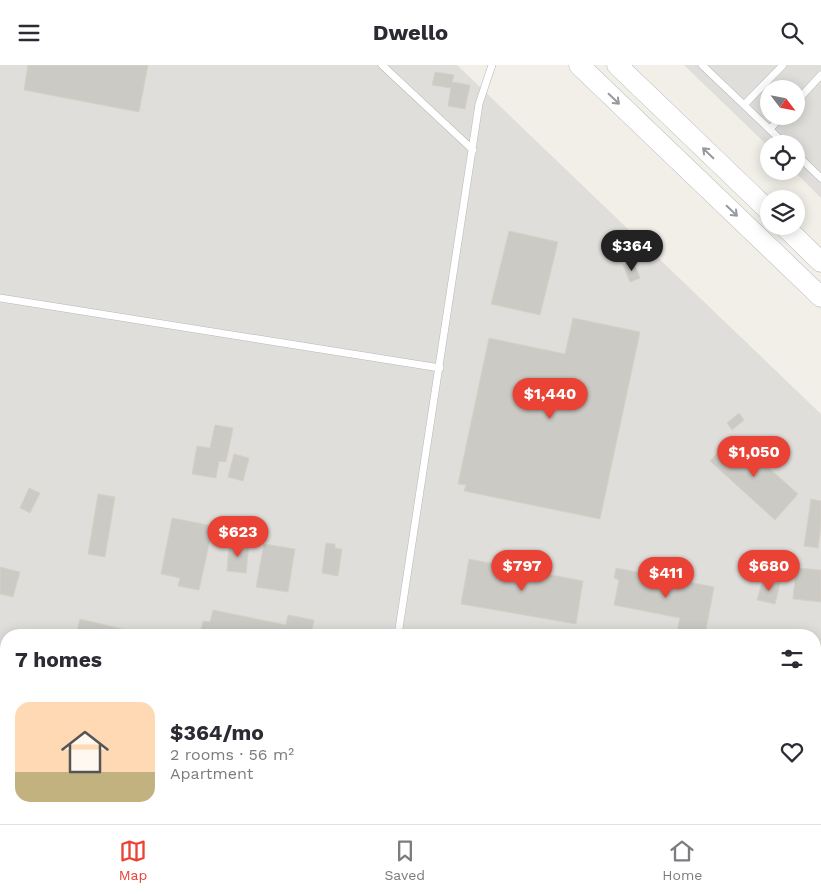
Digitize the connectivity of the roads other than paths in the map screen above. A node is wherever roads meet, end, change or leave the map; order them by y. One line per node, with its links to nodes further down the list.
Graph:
1 (382, 65): 13 (lane)
2 (492, 65): 13 (lane)
3 (579, 65): 19 (main road, one-way to 19)
4 (617, 65): 16 (main road, one-way to 4)
5 (702, 65): 9 (lane)
6 (783, 65): 9 (lane)
7 (821, 75): 8 (lane)
8 (805, 92)
9 (744, 105): 11 (lane)
10 (774, 125): 11 (lane)
11 (770, 129): 12 (lane)
12 (776, 135)
13 (473, 150): 21 (lane)
14 (805, 163): 15 (lane)
15 (821, 178)
16 (760, 202)
17 (793, 235): 18 (main road)
18 (821, 262)
19 (821, 297)
20 (0, 298): 21 (lane)
21 (440, 369): 22 (lane)
22 (399, 629)

